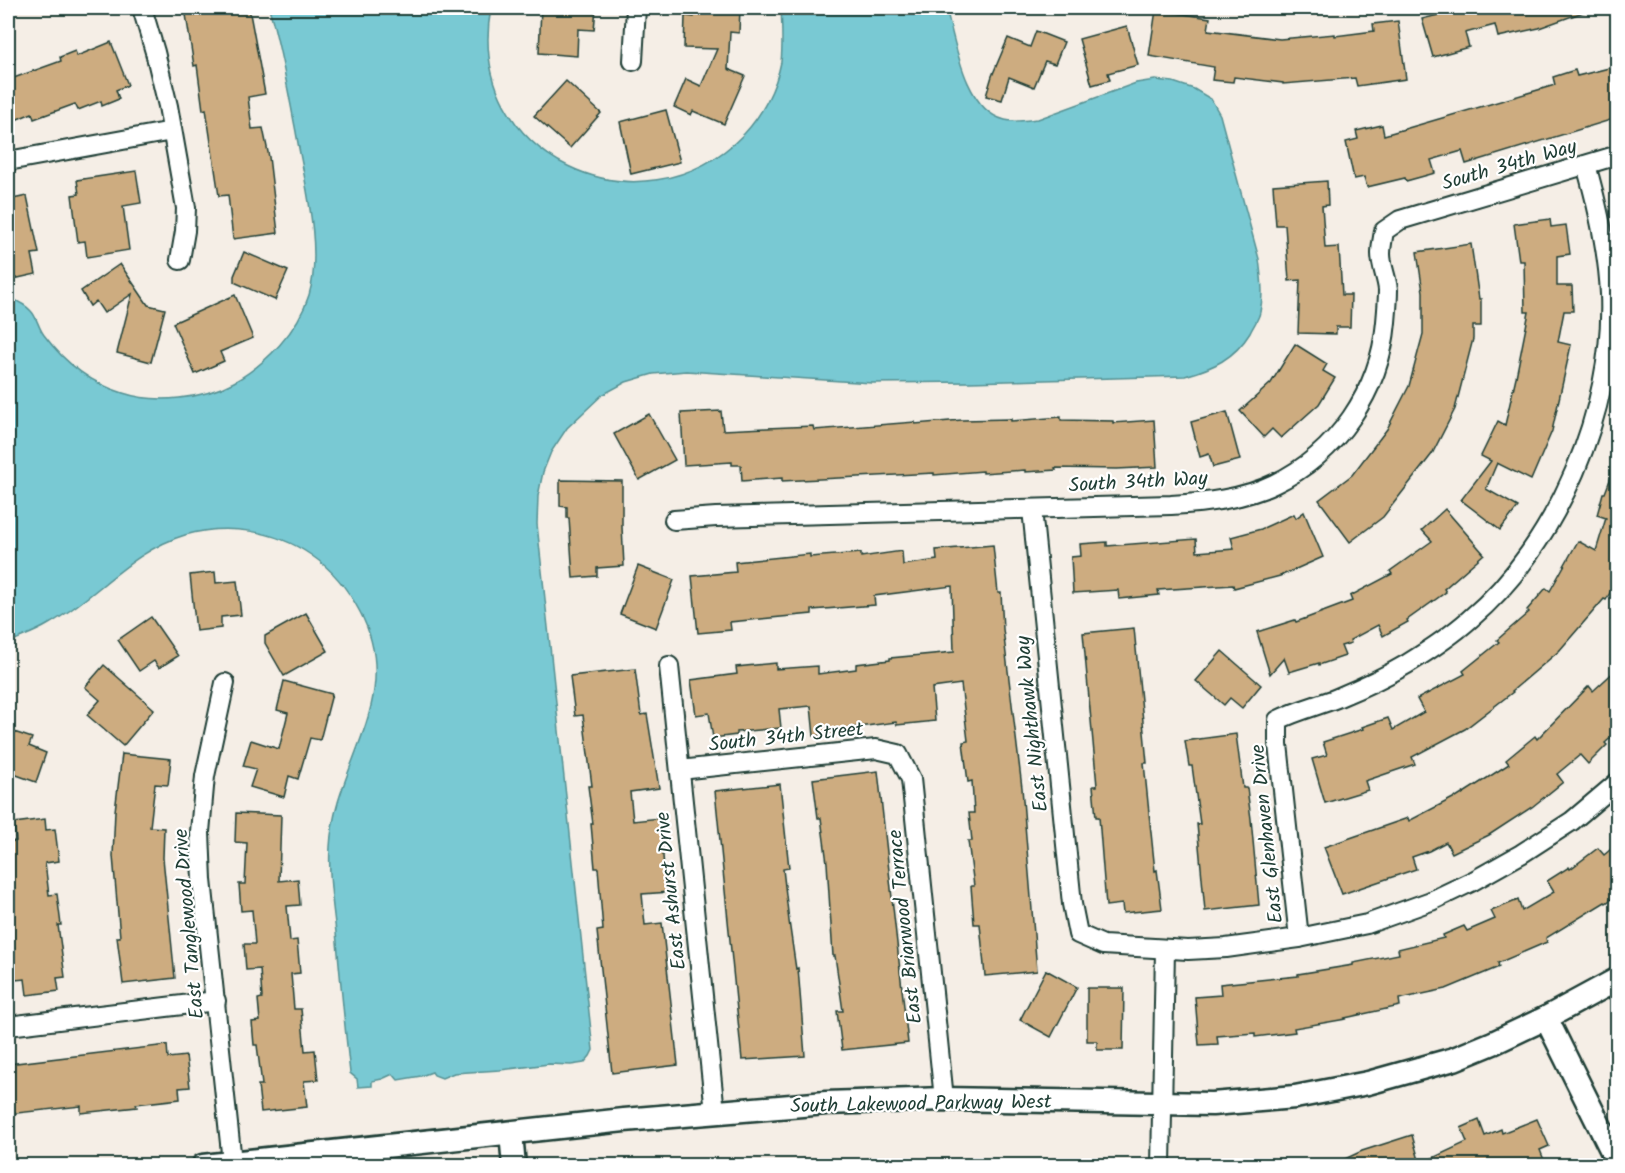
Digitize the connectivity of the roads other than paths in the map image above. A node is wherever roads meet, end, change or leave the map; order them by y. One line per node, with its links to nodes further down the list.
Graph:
1 (142, 8): 4 (street)
2 (636, 8): 3 (street)
3 (633, 61)
4 (172, 131): 6 (street); 8 (street)
5 (1617, 156): 7 (street, South 34th Way)
6 (8, 161)
7 (1586, 165): 9 (street, South 34th Way); 16 (street, East Glenhaven Drive)
8 (180, 260)
9 (1032, 508): 10 (street, South 34th Way); 17 (street, East Nighthawk Way)
10 (674, 520)
11 (669, 666): 14 (street, East Ashurst Drive)
12 (225, 683): 19 (street, East Tanglewood Drive)
13 (898, 754): 14 (street, South 34th Street); 22 (street, East Briarwood Terrace)
14 (680, 770): 24 (street, East Ashurst Drive)
15 (1617, 782): 16 (street)
16 (1299, 938): 17 (street)
17 (1165, 949): 23 (street)
18 (1617, 979): 20 (street, South Lakewood Parkway West)
19 (216, 1001): 21 (street); 27 (street, East Tanglewood Drive)
20 (1546, 1018): 23 (street, South Lakewood Parkway West); 28 (street)
21 (8, 1026)
22 (944, 1099): 23 (street, South Lakewood Parkway West); 24 (street, South Lakewood Parkway West)
23 (1162, 1104): 31 (street)
24 (715, 1112): 25 (street, South Lakewood Parkway West)
25 (511, 1132): 26 (street, South Lakewood Parkway West); 30 (street)
26 (359, 1157): 27 (street, South Lakewood Parkway West)
27 (232, 1162): 29 (street, South Lakewood Parkway West)
28 (1612, 1163)
29 (203, 1166)
30 (514, 1166)
31 (1161, 1166)

